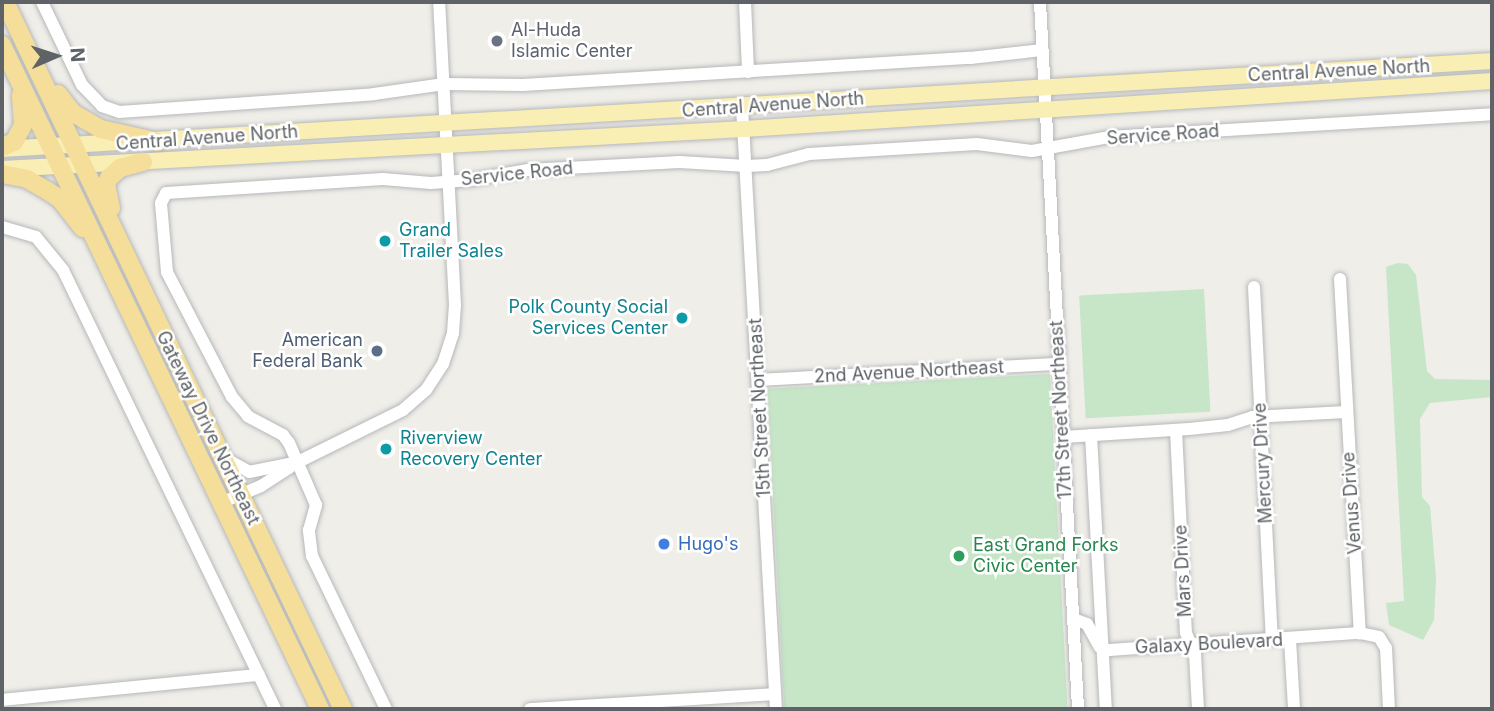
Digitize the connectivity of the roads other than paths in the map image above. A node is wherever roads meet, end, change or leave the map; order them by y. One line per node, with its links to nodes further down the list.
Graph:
1 (5, 2): 8 (highway)
2 (42, 2): 13 (street)
3 (439, 2): 13 (street)
4 (745, 2): 11 (street)
5 (1041, 2): 7 (street, 17th Street Northeast)
6 (2, 45): 10 (highway)
7 (1043, 50): 11 (street); 14 (street, 17th Street Northeast)
8 (30, 54): 20 (highway); 22 (highway, Gateway Drive Northeast)
9 (1492, 61): 14 (main road, Central Avenue North)
10 (12, 65): 23 (highway, Gateway Drive Northeast); 24 (highway)
11 (748, 72): 13 (street)
12 (1492, 81): 16 (main road, Central Avenue North)
13 (444, 84): 18 (street)
14 (1045, 88): 15 (main road, Central Avenue North); 16 (street, 17th Street Northeast)
15 (742, 107): 18 (main road, Central Avenue North); 19 (street, 15th Street Northeast)
16 (1046, 110): 19 (main road, Central Avenue North); 25 (street, 17th Street Northeast)
17 (1492, 114): 25 (street, Service Road)
18 (447, 121): 20 (main road, Central Avenue North); 21 (street)
19 (744, 129): 21 (main road, Central Avenue North); 29 (street, 15th Street Northeast)
20 (158, 142): 22 (main road, Central Avenue North)
21 (448, 144): 26 (main road, Central Avenue North); 31 (street)
22 (73, 146): 23 (main road, Central Avenue North); 28 (highway, Gateway Drive Northeast)
23 (53, 147): 24 (main road, Central Avenue North); 27 (highway, Gateway Drive Northeast)
24 (2, 148)
25 (1048, 149): 29 (street, Service Road); 37 (street, 17th Street Northeast)
26 (143, 162): 28 (main road, Central Avenue North); 33 (highway)
27 (62, 165): 28 (main road, Central Avenue North); 30 (main road, Central Avenue North); 34 (highway, Gateway Drive Northeast)
28 (82, 165): 33 (highway, Gateway Drive Northeast)
29 (746, 166): 31 (street, Service Road); 38 (street, 15th Street Northeast)
30 (2, 171): 34 (highway)
31 (449, 182): 45 (street); 45 (street, Service Road)
32 (2, 227): 54 (street)
33 (126, 255): 44 (highway, Gateway Drive Northeast)
34 (107, 261): 47 (highway, Gateway Drive Northeast)
35 (1340, 279): 39 (street, Venus Drive)
36 (1254, 287): 40 (street, Mercury Drive)
37 (1058, 364): 38 (street, 2nd Avenue Northeast); 43 (street, 17th Street Northeast)
38 (759, 380): 55 (street, 15th Street Northeast)
39 (1346, 412): 40 (street); 49 (street, Venus Drive)
40 (1260, 417): 41 (street); 51 (street, Mercury Drive)
41 (1176, 430): 42 (street); 52 (street, Mars Drive)
42 (1091, 435): 43 (street); 53 (street)
43 (1063, 437): 48 (street, 17th Street Northeast)
44 (218, 452): 45 (street); 46 (highway, Gateway Drive Northeast)
45 (298, 462): 46 (street); 60 (street, Service Road)
46 (240, 497): 47 (street); 59 (highway, Gateway Drive Northeast)
47 (223, 502): 58 (highway, Gateway Drive Northeast)
48 (1074, 619): 53 (street); 63 (street, 17th Street Northeast)
49 (1360, 633): 50 (street, Galaxy Boulevard); 67 (street)
50 (1290, 639): 51 (street, Galaxy Boulevard); 66 (street)
51 (1272, 640): 52 (street, Galaxy Boulevard)
52 (1191, 644): 53 (street, Galaxy Boulevard); 65 (street, Mars Drive)
53 (1103, 649): 64 (street)
54 (259, 675): 56 (street); 57 (street)
55 (775, 694): 61 (street); 62 (street, 15th Street Northeast)
56 (2, 700)
57 (275, 709)
58 (320, 709)
59 (343, 709)
60 (386, 709)
61 (530, 709)
62 (776, 709)
63 (1078, 709)
64 (1106, 709)
65 (1198, 709)
66 (1294, 709)
67 (1390, 709)

